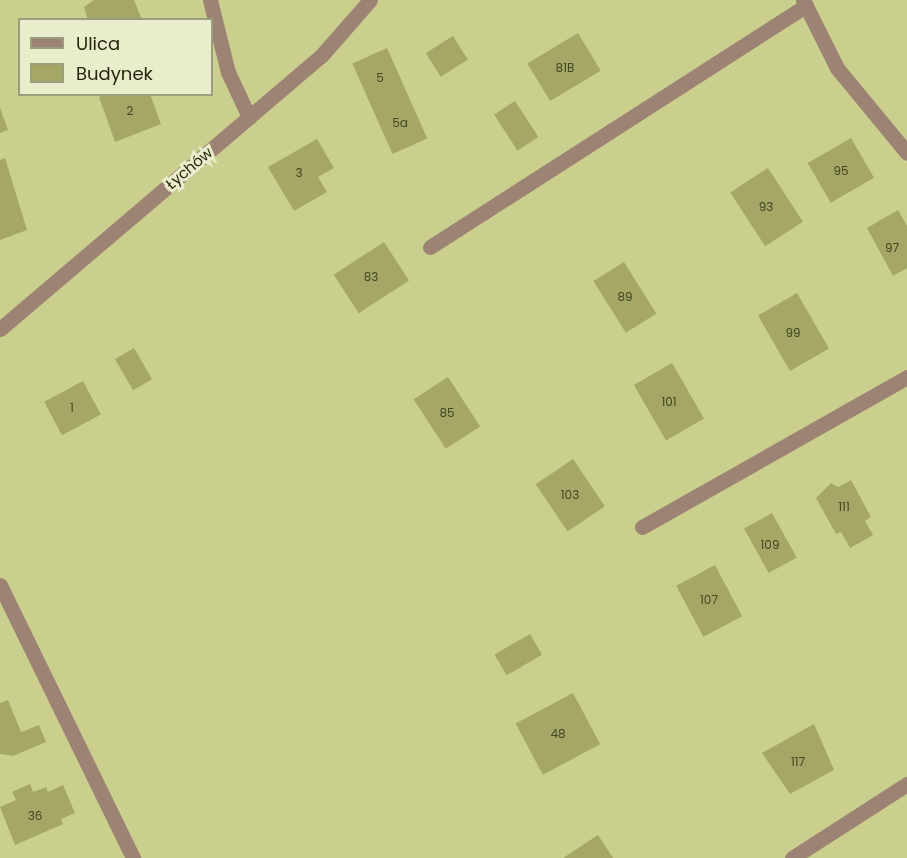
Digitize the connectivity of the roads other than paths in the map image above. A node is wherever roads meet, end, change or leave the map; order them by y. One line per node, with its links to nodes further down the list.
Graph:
1 (210, 0): 4 (street)
2 (370, 0): 4 (street, Łychów)
3 (805, 3): 5 (street); 6 (street)
4 (249, 117): 7 (street, Łychów)
5 (907, 153)
6 (430, 247)
7 (0, 329)
8 (907, 377): 9 (street)
9 (642, 527)
10 (0, 585): 12 (street)
11 (907, 784): 13 (street)
12 (133, 858)
13 (792, 858)

